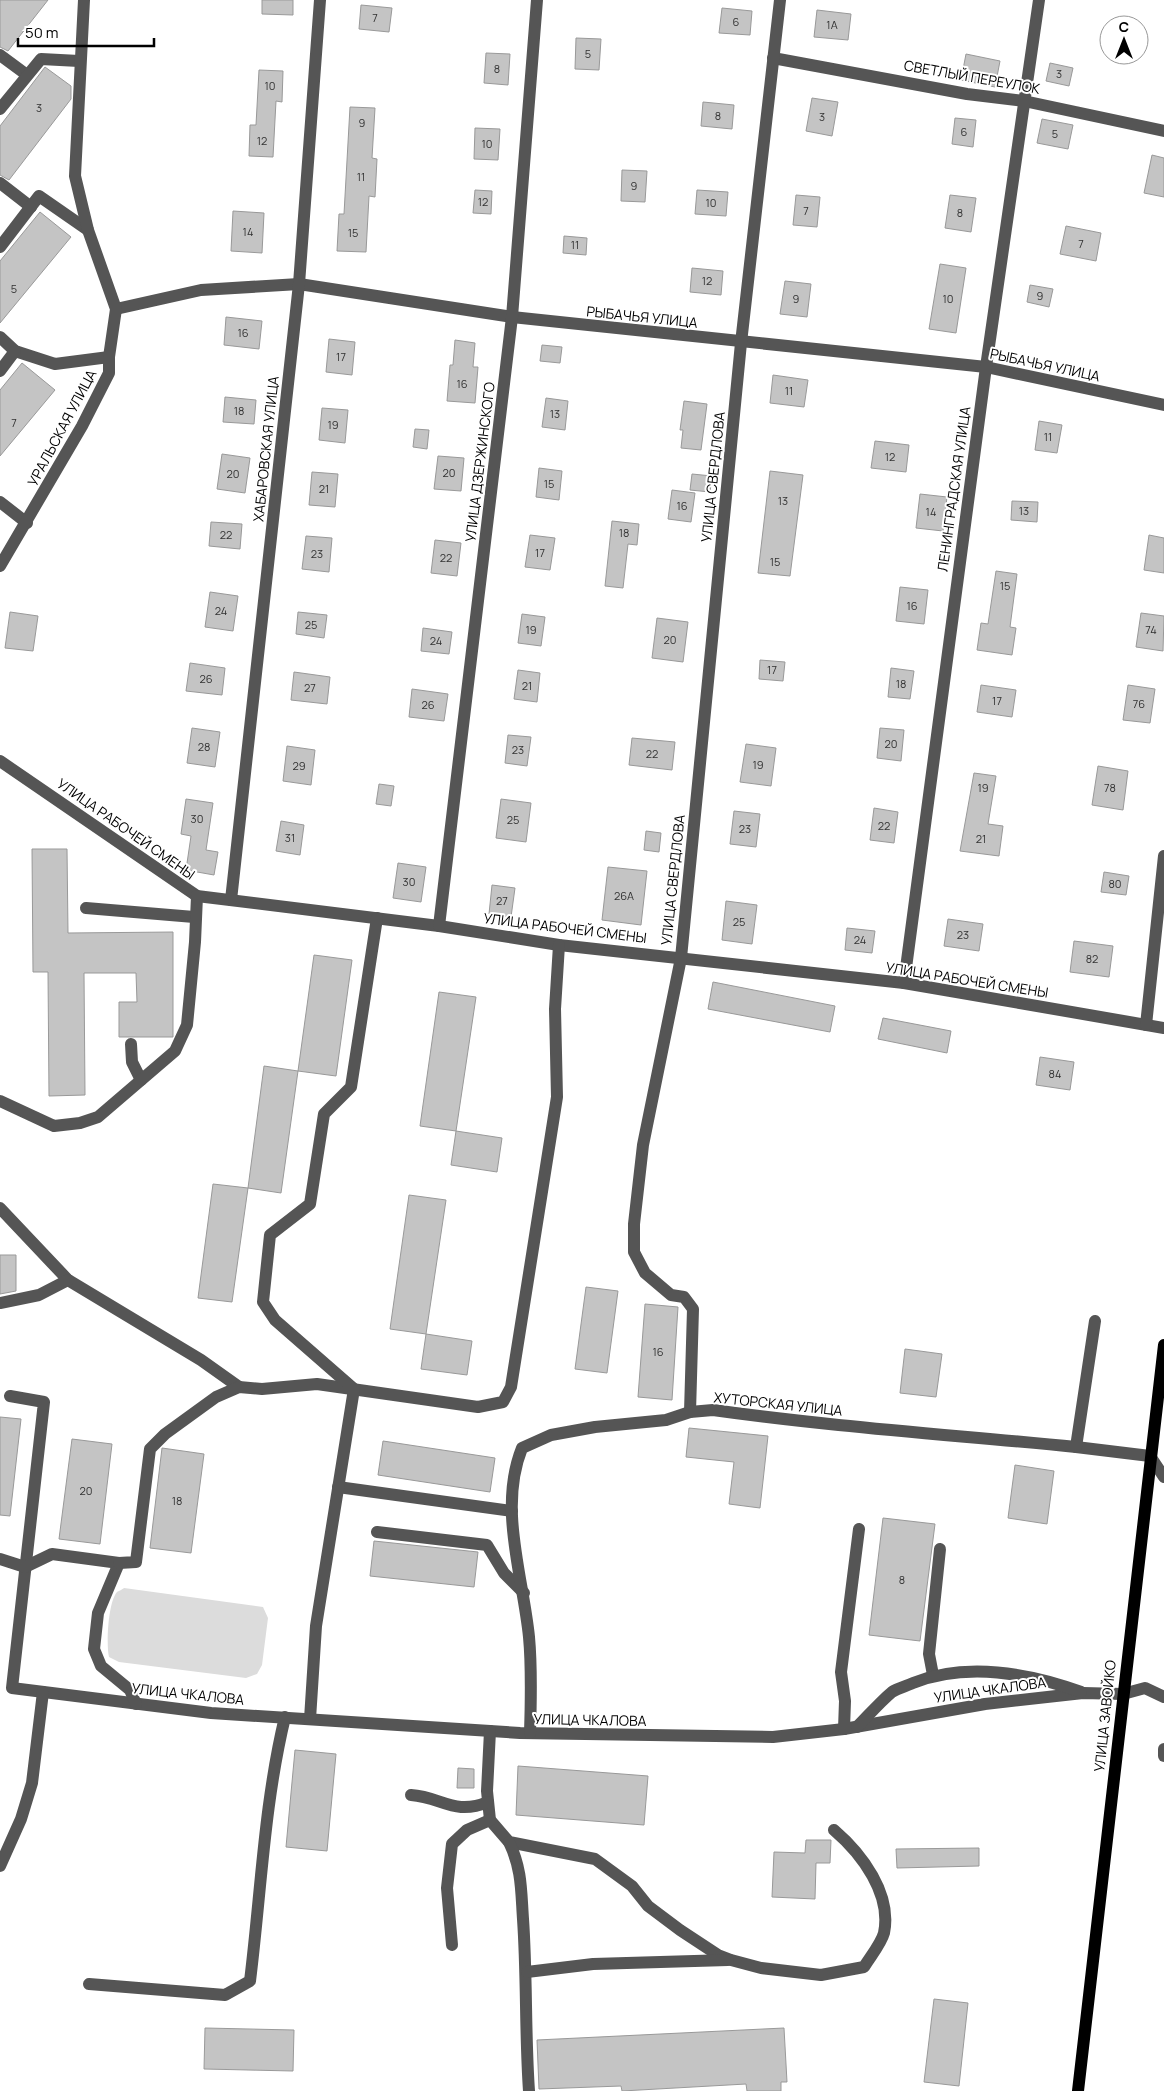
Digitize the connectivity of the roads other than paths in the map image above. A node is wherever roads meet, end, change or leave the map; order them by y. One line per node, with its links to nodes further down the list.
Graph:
1 (84, 0): 8 (street, УРАЛЬСКАЯ УЛИЦА)
2 (320, 0): 17 (street, ХАБАРОВСКАЯ УЛИЦА)
3 (538, 0): 19 (street, УЛИЦА ДЗЕРЖИНСКОГО)
4 (780, 0): 7 (street, УЛИЦА СВЕРДЛОВА)
5 (1039, 0): 10 (street, ЛЕНИНГРАДСКАЯ УЛИЦА)
6 (0, 55): 9 (street)
7 (773, 58): 10 (street, СВЕТЛЫЙ ПЕРЕУЛОК); 21 (street, УЛИЦА СВЕРДЛОВА)
8 (79, 61): 9 (street); 15 (street, УРАЛЬСКАЯ УЛИЦА)
9 (27, 75): 11 (street)
10 (1024, 101): 12 (street, СВЕТЛЫЙ ПЕРЕУЛОК); 24 (street, ЛЕНИНГРАДСКАЯ УЛИЦА)
11 (0, 109)
12 (1164, 131)
13 (0, 183): 14 (street)
14 (31, 207): 15 (street); 16 (street)
15 (88, 230): 18 (street, УРАЛЬСКАЯ УЛИЦА)
16 (0, 247)
17 (299, 284): 18 (street, РЫБАЧЬЯ УЛИЦА); 19 (street, РЫБАЧЬЯ УЛИЦА); 33 (street, ХАБАРОВСКАЯ УЛИЦА)
18 (116, 309): 23 (street, УРАЛЬСКАЯ УЛИЦА)
19 (512, 317): 21 (street, РЫБАЧЬЯ УЛИЦА); 37 (street, УЛИЦА ДЗЕРЖИНСКОГО)
20 (0, 337): 22 (street)
21 (741, 342): 24 (street, РЫБАЧЬЯ УЛИЦА); 39 (street, УЛИЦА СВЕРДЛОВА)
22 (15, 351): 23 (street); 25 (street)
23 (109, 357): 28 (street, УРАЛЬСКАЯ УЛИЦА)
24 (986, 367): 26 (street, РЫБАЧЬЯ УЛИЦА); 40 (street, ЛЕНИНГРАДСКАЯ УЛИЦА)
25 (0, 371)
26 (1164, 405)
27 (0, 502): 28 (street)
28 (27, 523): 29 (street, УРАЛЬСКАЯ УЛИЦА)
29 (0, 566)
30 (0, 761): 32 (street, УЛИЦА РАБОЧЕЙ СМЕНЫ)
31 (1164, 856): 41 (street)
32 (196, 896): 33 (street, УЛИЦА РАБОЧЕЙ СМЕНЫ); 35 (street)
33 (231, 900): 36 (street, УЛИЦА РАБОЧЕЙ СМЕНЫ)
34 (86, 908): 35 (street)
35 (194, 917): 44 (street)
36 (377, 918): 37 (street, УЛИЦА РАБОЧЕЙ СМЕНЫ); 53 (street)
37 (439, 926): 38 (street, УЛИЦА РАБОЧЕЙ СМЕНЫ)
38 (560, 945): 39 (street, УЛИЦА РАБОЧЕЙ СМЕНЫ); 53 (street)
39 (681, 958): 40 (street, УЛИЦА РАБОЧЕЙ СМЕНЫ); 55 (street, УЛИЦА СВЕРДЛОВА)
40 (904, 983): 41 (street, УЛИЦА РАБОЧЕЙ СМЕНЫ)
41 (1146, 1025): 42 (street, УЛИЦА РАБОЧЕЙ СМЕНЫ)
42 (1164, 1028)
43 (131, 1044): 44 (street)
44 (141, 1080): 45 (street)
45 (0, 1101)
46 (0, 1208): 47 (street)
47 (4, 1220): 48 (street)
48 (68, 1280): 49 (street); 52 (street)
49 (0, 1303)
50 (1095, 1321): 56 (street)
51 (1164, 1345): 57 (main road, УЛИЦА ЗАВОЙКО)
52 (239, 1387): 53 (street); 65 (street)
53 (354, 1389): 59 (street)
54 (10, 1396): 66 (street)
55 (690, 1412): 56 (street, ХУТОРСКАЯ УЛИЦА); 60 (street, ХУТОРСКАЯ УЛИЦА)
56 (1076, 1447): 57 (street, ХУТОРСКАЯ УЛИЦА)
57 (1150, 1456): 58 (street); 71 (main road, УЛИЦА ЗАВОЙКО)
58 (1164, 1477)
59 (338, 1487): 60 (street); 75 (street)
60 (512, 1511): 67 (street, ХУТОРСКАЯ УЛИЦА)
61 (860, 1529): 76 (street)
62 (377, 1532): 67 (street)
63 (940, 1549): 68 (street)
64 (0, 1559): 66 (street)
65 (119, 1563): 66 (street); 73 (street)
66 (25, 1567): 69 (street, УЛИЦА ЧКАЛОВА)
67 (524, 1593): 78 (street, ХУТОРСКАЯ УЛИЦА)
68 (933, 1675): 70 (street); 76 (street)
69 (43, 1692): 73 (street, УЛИЦА ЧКАЛОВА); 86 (street)
70 (1084, 1693): 71 (street, УЛИЦА ЧКАЛОВА); 76 (street, УЛИЦА ЧКАЛОВА)
71 (1123, 1694): 72 (street, УЛИЦА ЧКАЛОВА); 92 (main road, УЛИЦА ЗАВОЙКО)
72 (1164, 1696)
73 (136, 1704): 74 (street, УЛИЦА ЧКАЛОВА)
74 (285, 1717): 75 (street, УЛИЦА ЧКАЛОВА); 90 (street)
75 (310, 1719): 77 (street, УЛИЦА ЧКАЛОВА)
76 (850, 1728): 78 (street, УЛИЦА ЧКАЛОВА)
77 (490, 1731): 78 (street, УЛИЦА ЧКАЛОВА); 82 (street)
78 (530, 1734)
79 (1164, 1749): 80 (street)
80 (1164, 1756)
81 (411, 1795): 82 (street)
82 (488, 1802): 83 (street)
83 (490, 1820): 85 (street); 87 (street)
84 (834, 1830): 88 (street)
85 (509, 1842): 88 (street); 89 (street)
86 (0, 1866)
87 (452, 1945)
88 (731, 1960): 89 (street)
89 (527, 1972): 91 (street)
90 (89, 1984)
91 (528, 2091)
92 (1078, 2091)

